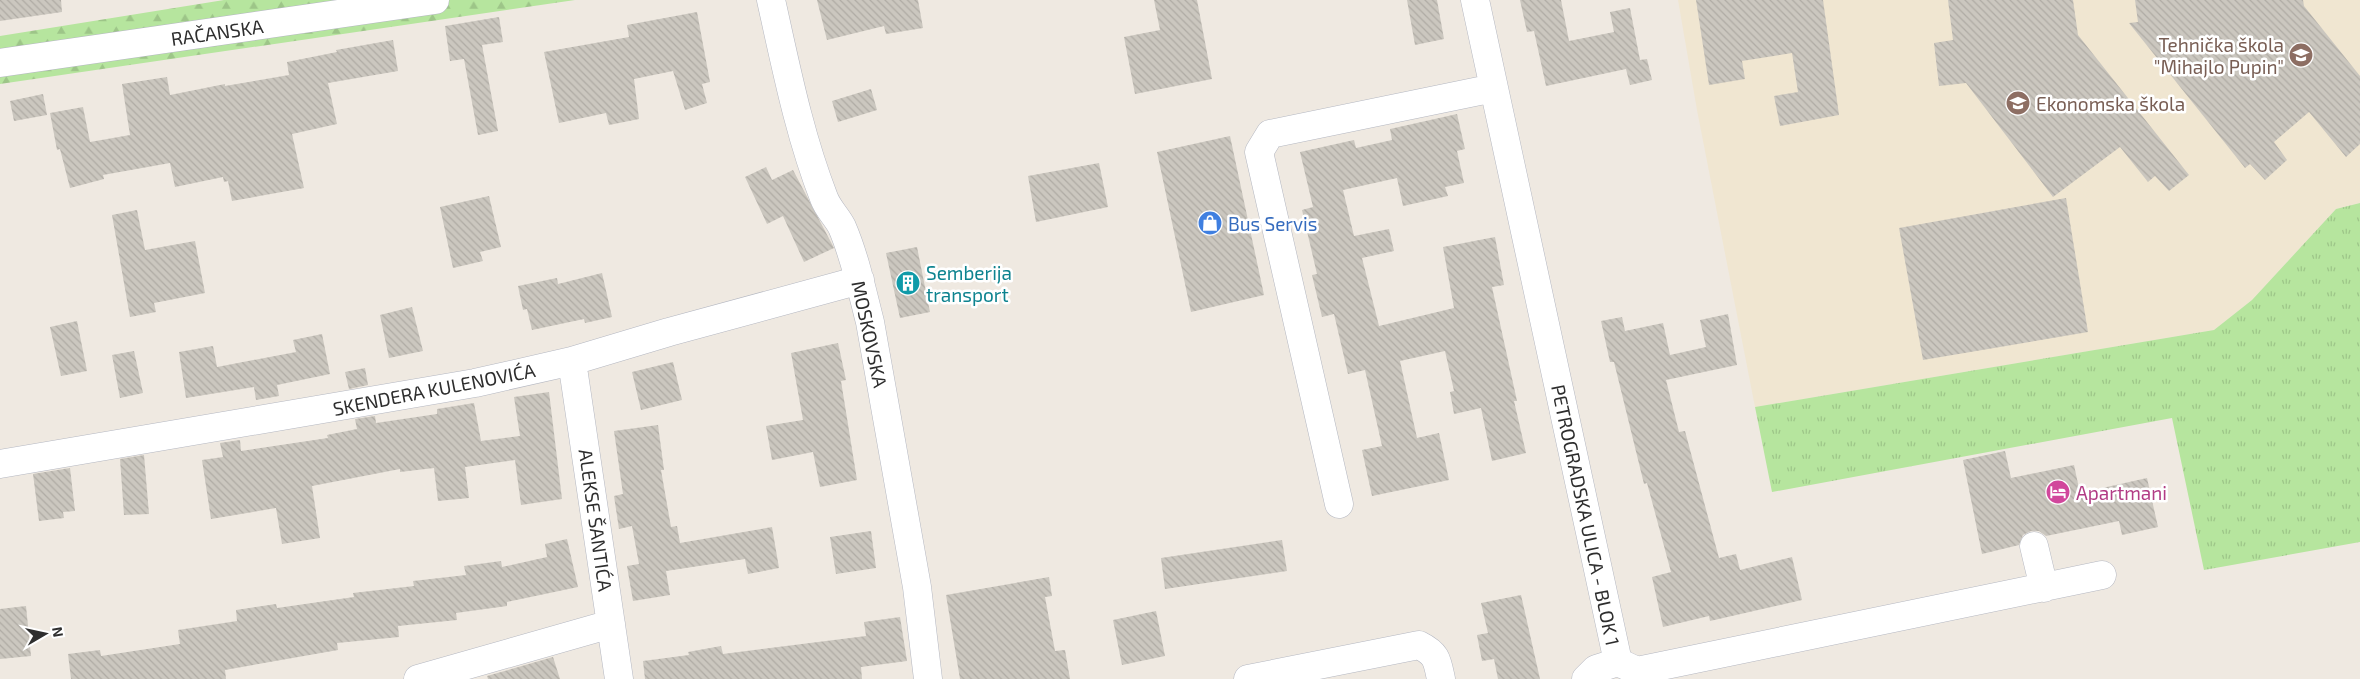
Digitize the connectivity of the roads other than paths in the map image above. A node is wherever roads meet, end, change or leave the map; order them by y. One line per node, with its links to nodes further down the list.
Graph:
1 (435, 0): 4 (street, RAČANSKA)
2 (771, 0): 6 (street, MOSKOVSKA)
3 (1475, 0): 5 (street, PETROGRADSKA ULICA - BLOK 1)
4 (0, 63)
5 (1494, 88): 9 (street); 14 (street, PETROGRADSKA ULICA - BLOK 1)
6 (860, 280): 7 (street, SKENDERA KULENOVIĆA); 17 (street, MOSKOVSKA)
7 (572, 361): 8 (street, SKENDERA KULENOVIĆA); 13 (street, ALEKSE ŠANTIĆA)
8 (0, 464)
9 (1339, 504)
10 (2034, 546): 12 (street)
11 (2102, 574): 12 (street, PETROGRADSKA ULICA - BLOK 1)
12 (2044, 588): 14 (street, PETROGRADSKA ULICA - BLOK 1)
13 (611, 624): 15 (street); 16 (street, ALEKSE ŠANTIĆA)
14 (1618, 662): 20 (street)
15 (418, 679)
16 (619, 679)
17 (928, 679)
18 (1248, 679): 19 (street)
19 (1441, 679)
20 (1586, 679)

